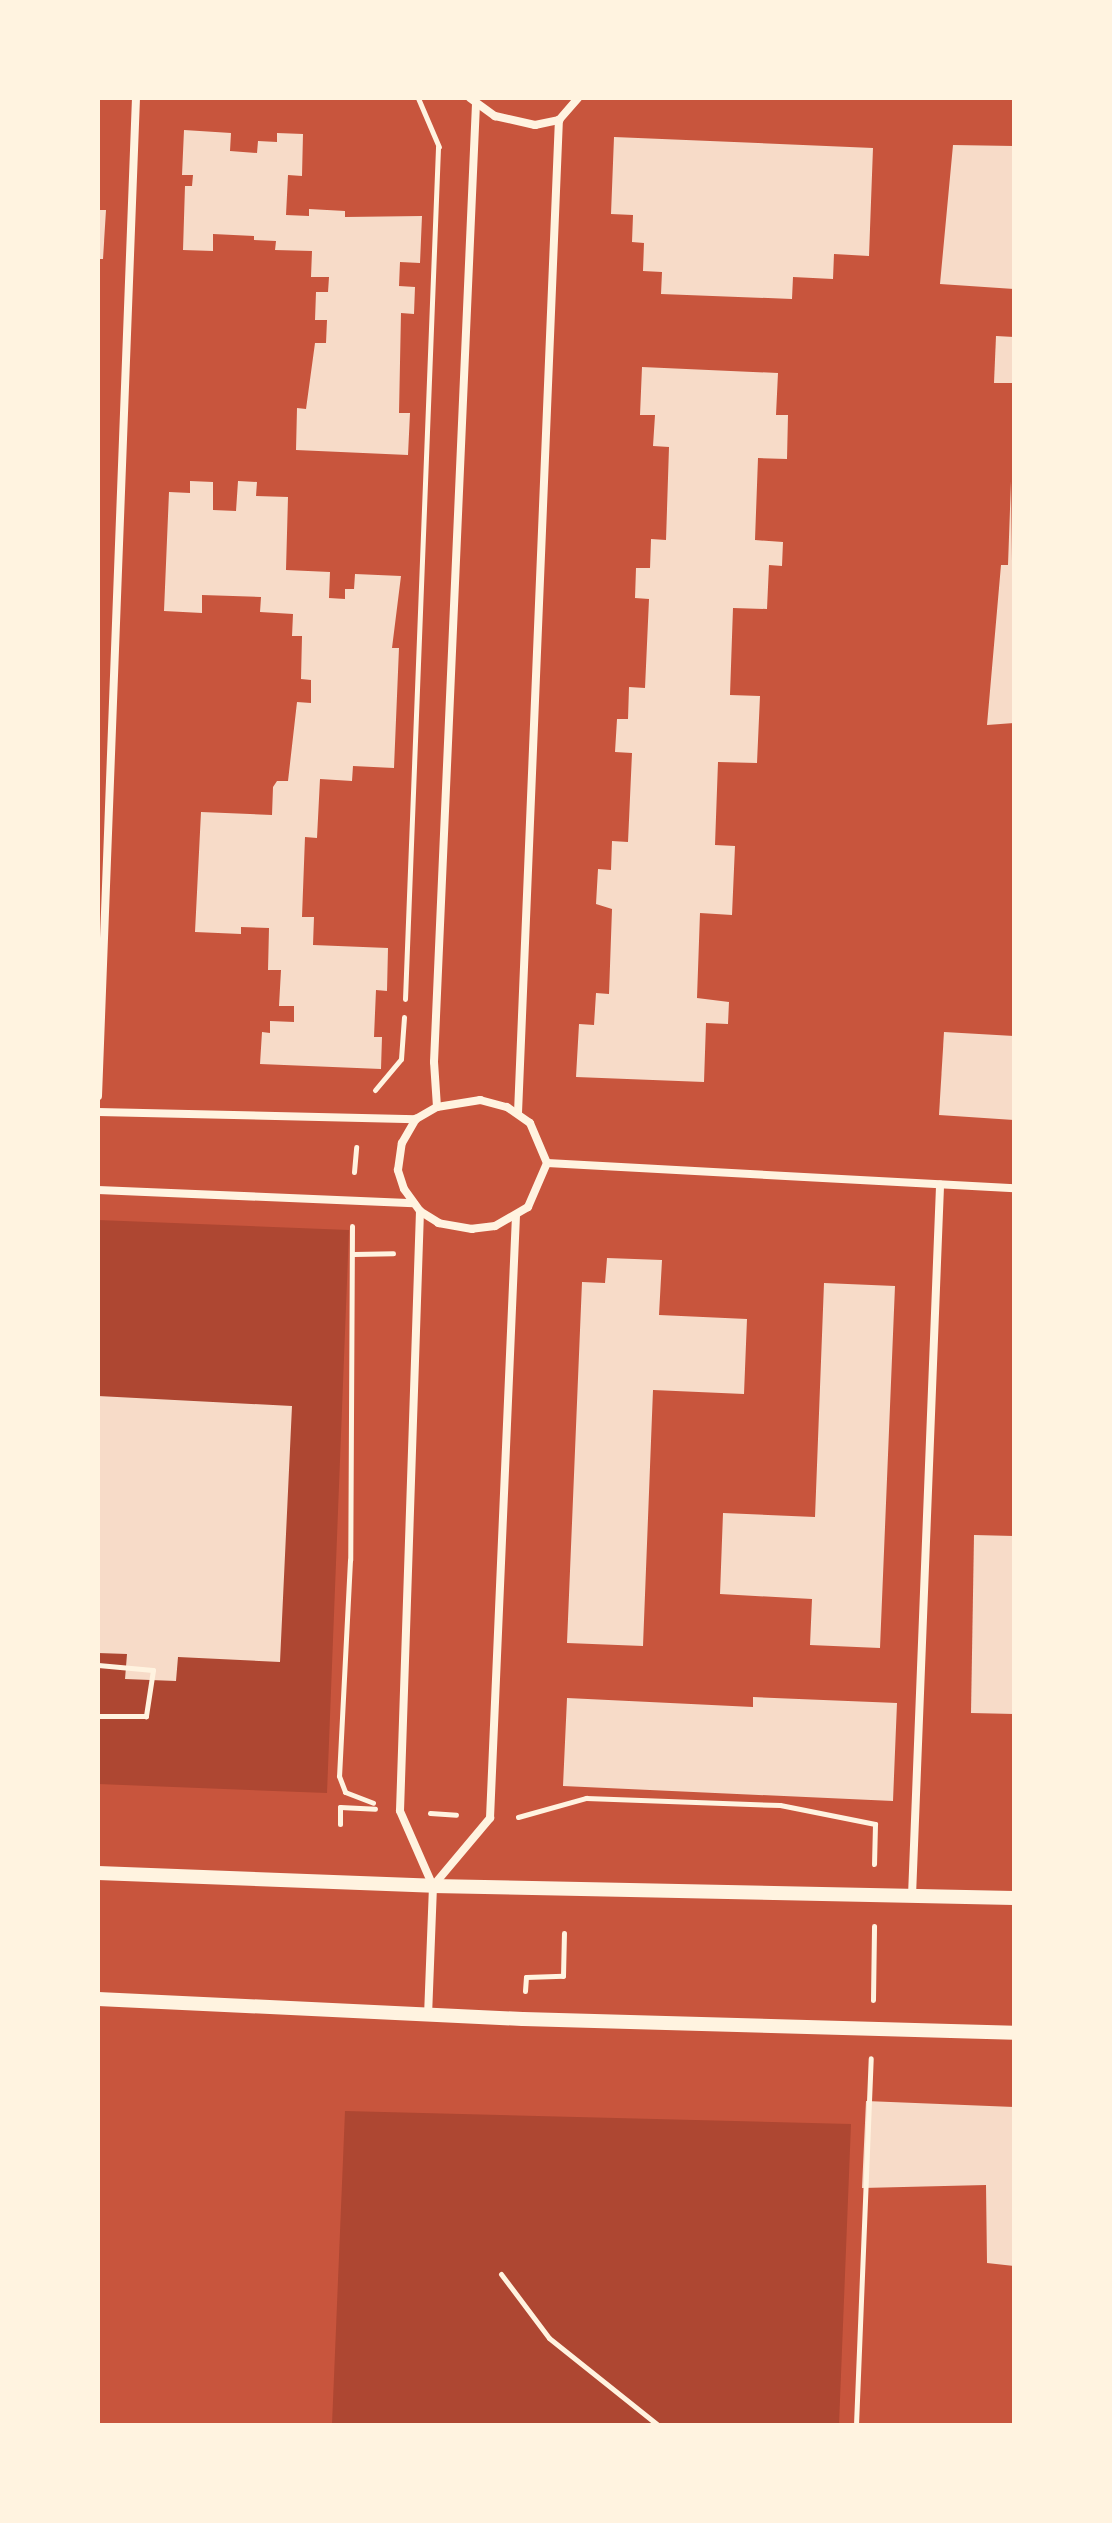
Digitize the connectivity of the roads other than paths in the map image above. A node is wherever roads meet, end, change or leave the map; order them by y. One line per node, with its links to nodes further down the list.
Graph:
1 (136, 98): 5 (street)
2 (578, 98): 4 (street)
3 (473, 101): 4 (street); 6 (street)
4 (559, 120): 8 (street)
5 (98, 1096)
6 (437, 1107): 8 (street); 9 (street)
7 (98, 1112): 9 (street)
8 (518, 1113): 10 (street)
9 (416, 1119): 14 (street)
10 (547, 1163): 11 (street); 16 (street)
11 (940, 1185): 12 (street); 19 (street)
12 (1014, 1188)
13 (98, 1190): 14 (street)
14 (414, 1203): 15 (street)
15 (420, 1211): 16 (street); 18 (street)
16 (516, 1216): 18 (street)
17 (98, 1873): 18 (street)
18 (433, 1886): 19 (street); 22 (street)
19 (912, 1896): 20 (street)
20 (1014, 1898)
21 (98, 1999): 22 (street)
22 (428, 2015): 23 (street)
23 (1014, 2033)

